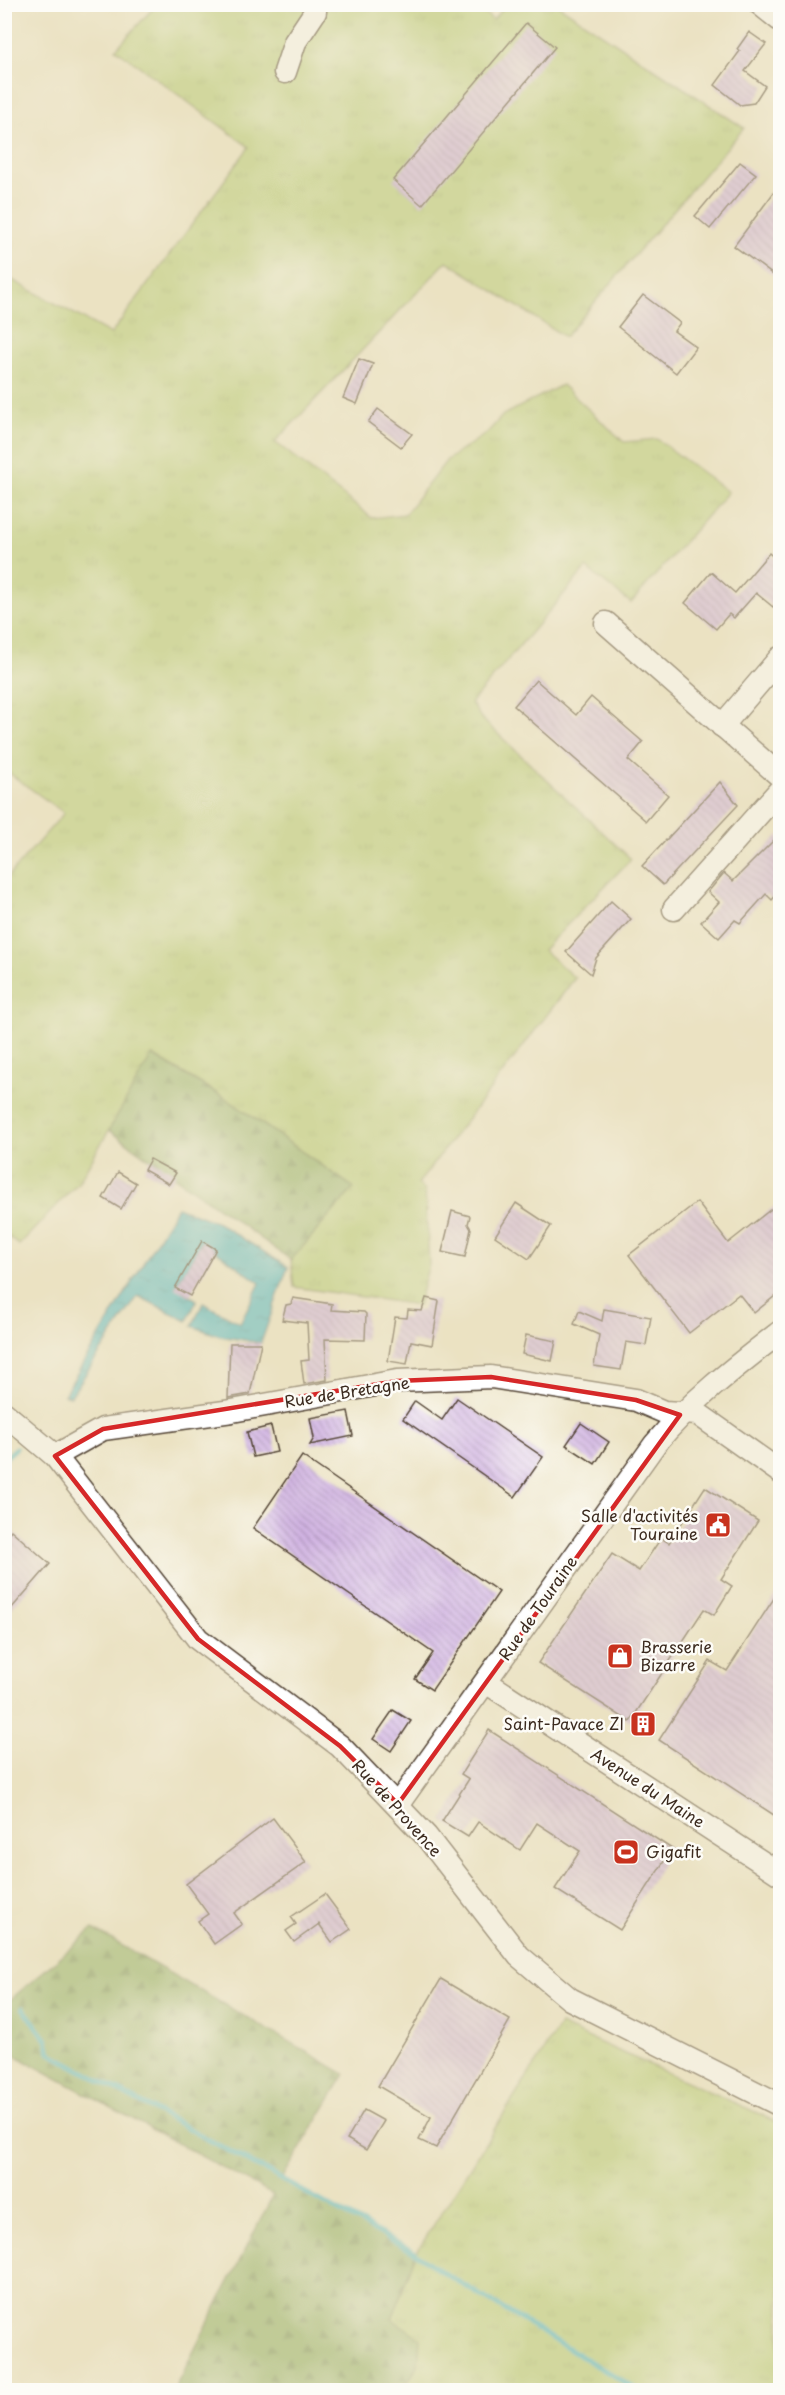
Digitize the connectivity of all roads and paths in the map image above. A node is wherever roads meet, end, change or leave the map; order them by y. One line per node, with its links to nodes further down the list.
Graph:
1 (315, 4): 4 (street)
2 (760, 4): 3 (street)
3 (780, 20)
4 (285, 72)
5 (606, 623): 7 (street)
6 (780, 658): 7 (street)
7 (722, 726): 8 (street)
8 (780, 776)
9 (780, 790): 10 (street)
10 (674, 909)
11 (780, 1332): 13 (street, Rue de Touraine)
12 (4, 1413): 14 (street, Rue de Provence)
13 (680, 1415): 14 (street, Rue de Bretagne); 15 (street, Rue de Bretagne); 16 (street, Rue de Touraine)
14 (55, 1455): 17 (street, Rue de Provence)
15 (780, 1472)
16 (486, 1682): 17 (street, Rue de Touraine); 18 (street, Avenue du Maine)
17 (398, 1804): 19 (street, Rue de Provence)
18 (780, 1874)
19 (780, 2105)

